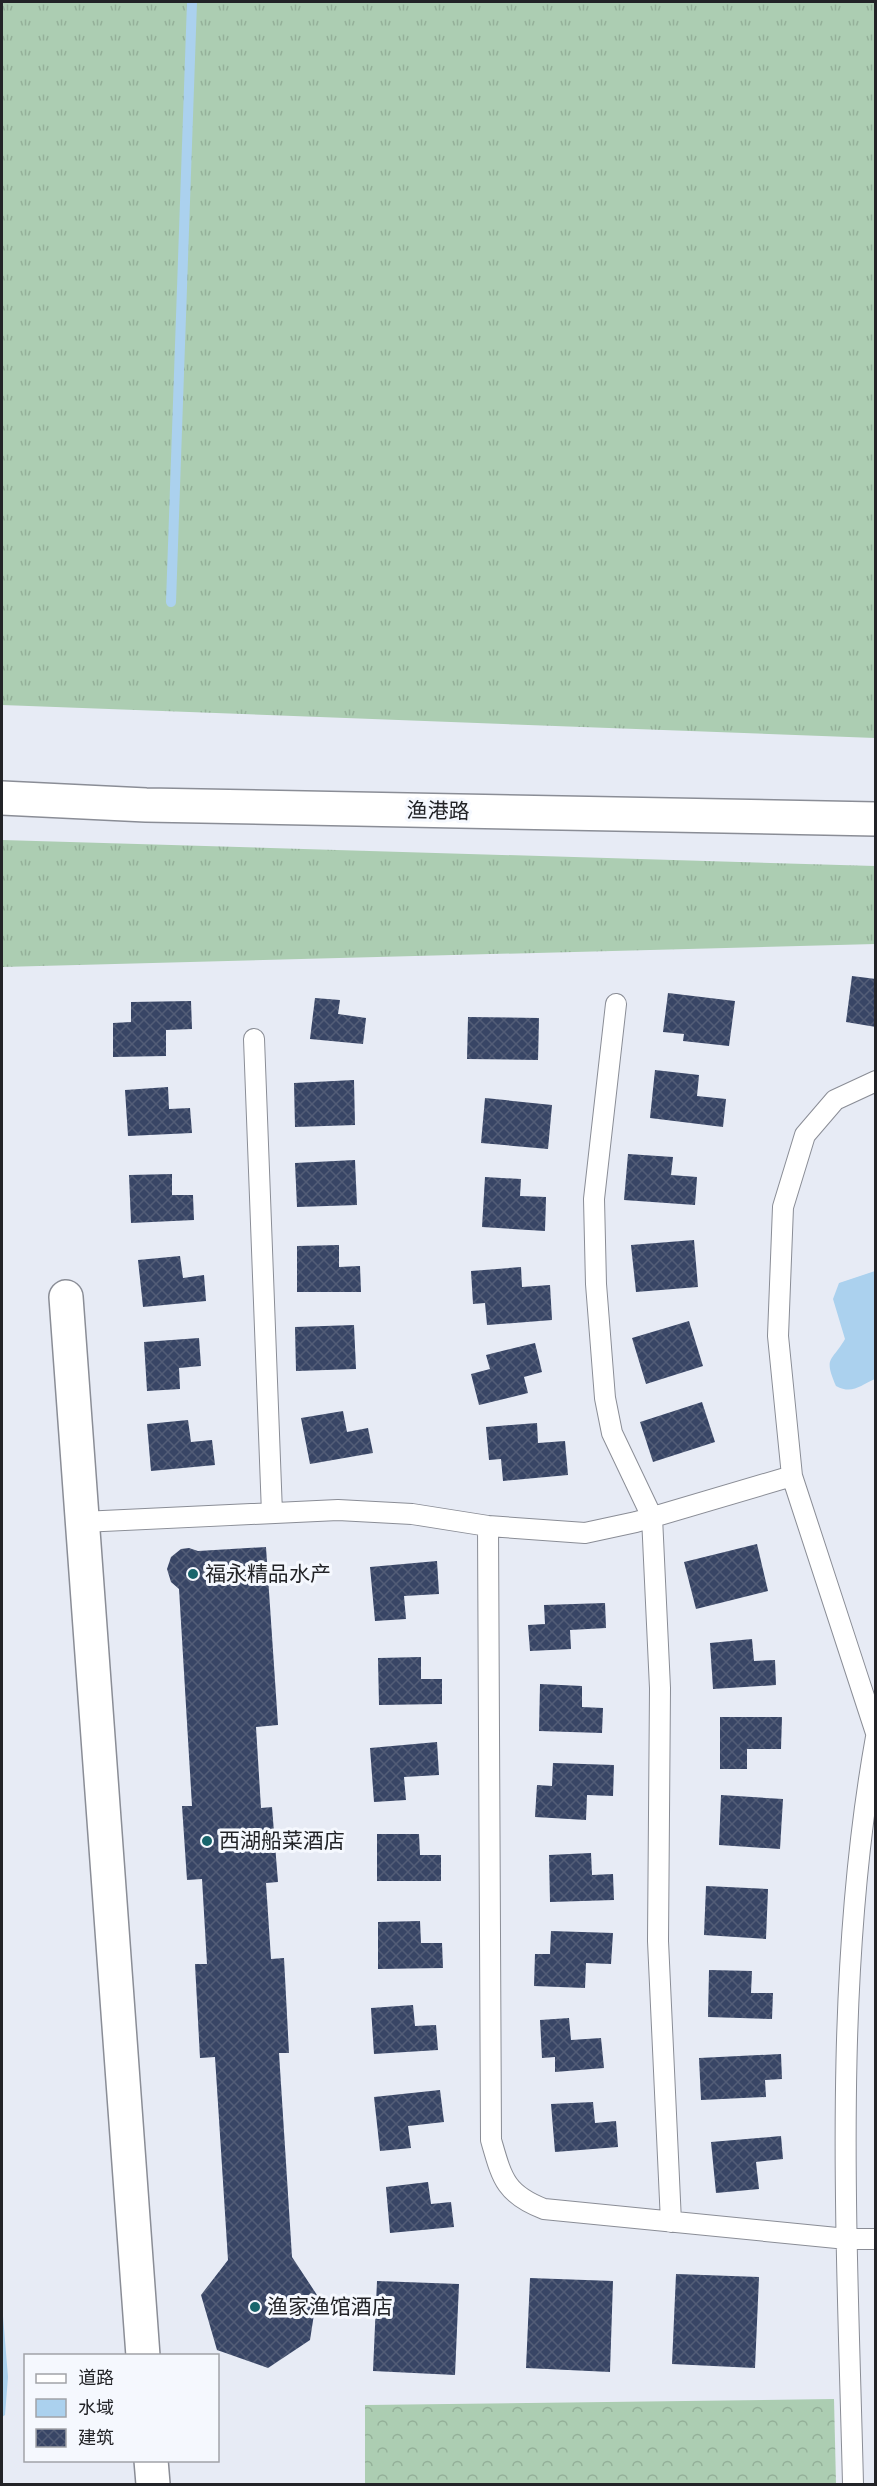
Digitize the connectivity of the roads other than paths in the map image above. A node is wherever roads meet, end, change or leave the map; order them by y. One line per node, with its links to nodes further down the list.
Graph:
1 (2, 798): 2 (street, 渔港路)
2 (876, 819)
3 (616, 1004): 9 (lane)
4 (254, 1039): 8 (lane)
5 (876, 1081): 7 (lane)
6 (66, 1297): 10 (street)
7 (792, 1476): 9 (lane); 12 (lane)
8 (272, 1513): 10 (lane); 11 (lane)
9 (652, 1517): 11 (lane); 13 (lane)
10 (82, 1522): 16 (street)
11 (488, 1526): 13 (lane)
12 (876, 1735): 15 (lane)
13 (671, 2222): 15 (lane)
14 (876, 2239): 15 (lane)
15 (848, 2240): 19 (lane)
16 (144, 2354)
17 (151, 2462): 18 (street)
18 (153, 2484)
19 (853, 2484)

